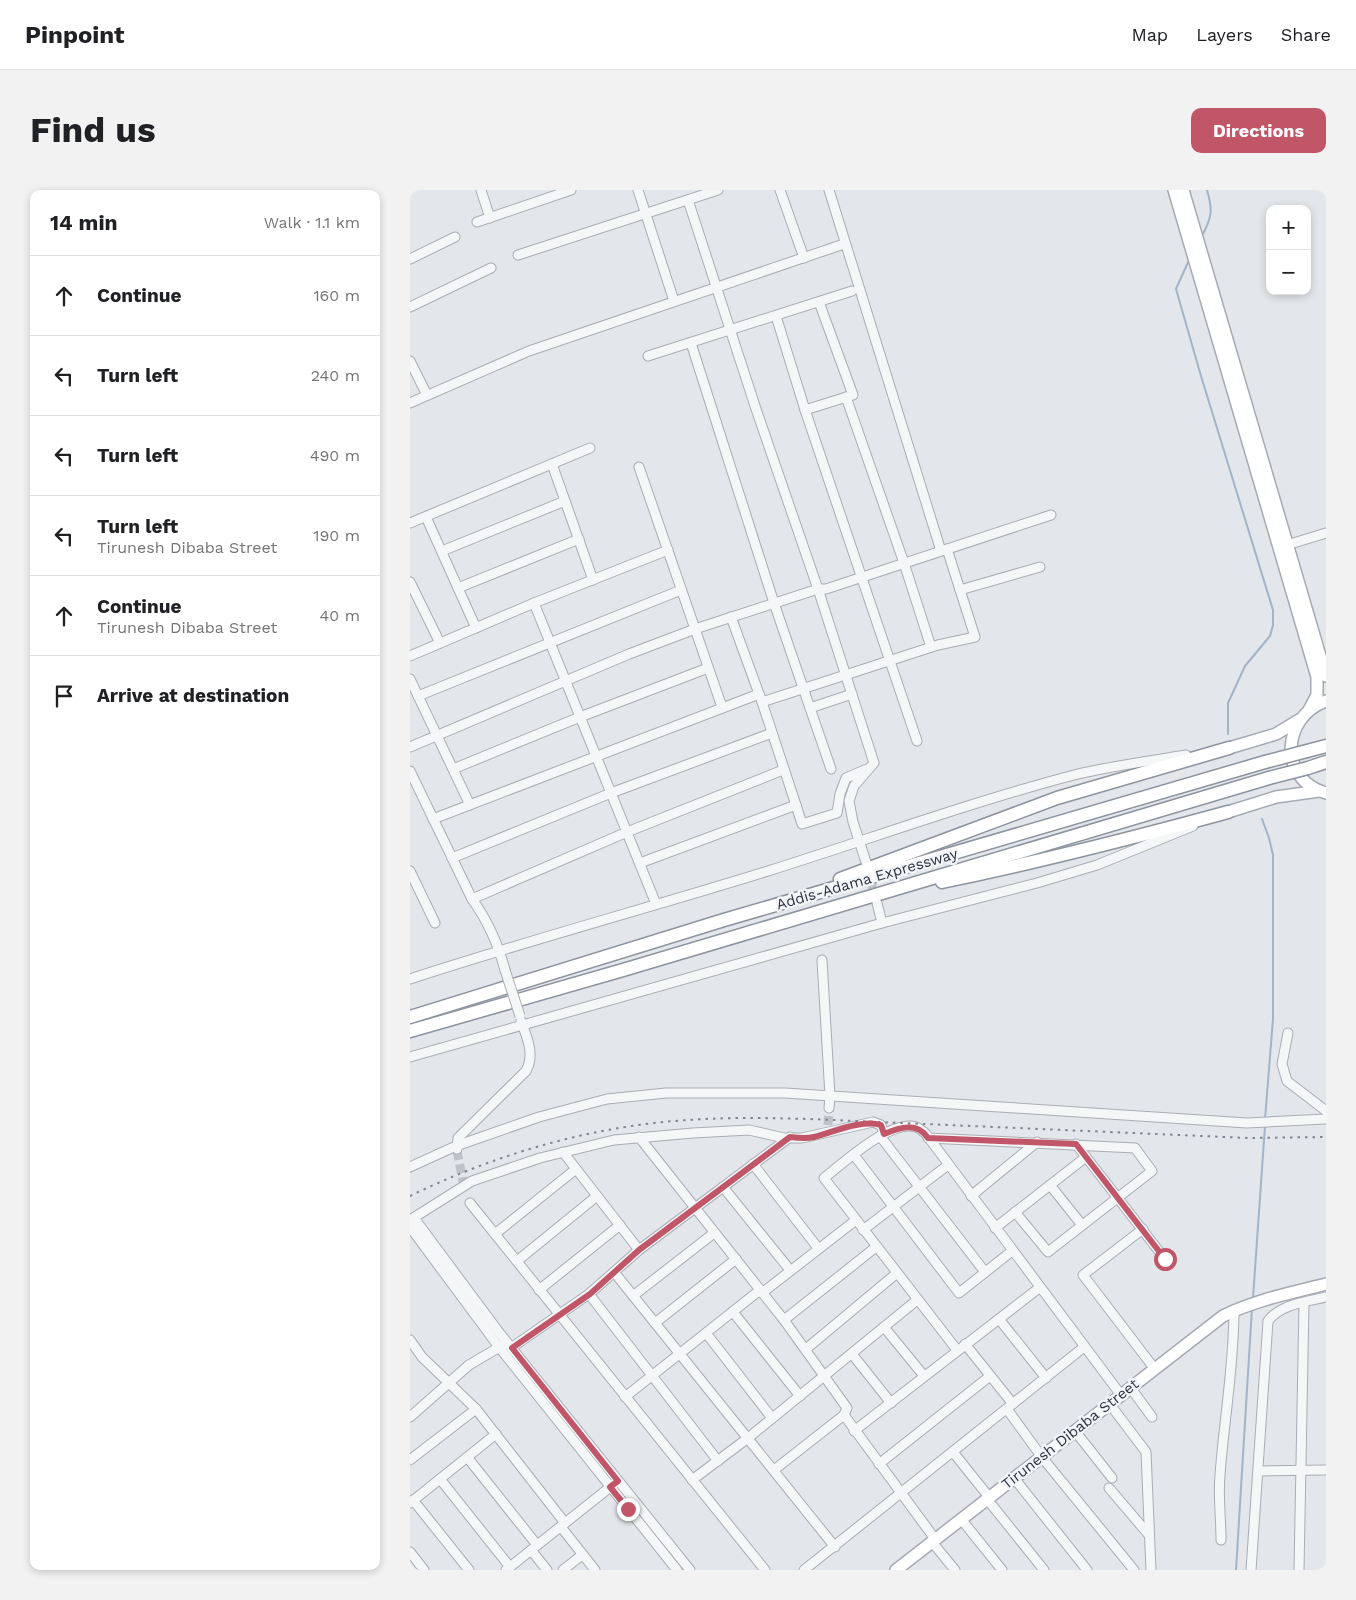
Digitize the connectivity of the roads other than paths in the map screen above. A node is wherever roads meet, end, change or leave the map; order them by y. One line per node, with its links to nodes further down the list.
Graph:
1 (481, 190): 11 (street)
2 (571, 190): 11 (street)
3 (638, 190): 10 (street)
4 (718, 190): 9 (street)
5 (780, 190): 17 (street)
6 (829, 190): 46 (street)
7 (1174, 190): 13 (main road)
8 (1183, 190): 13 (main road)
9 (688, 200): 10 (street); 21 (street)
10 (646, 214): 16 (street); 23 (street)
11 (490, 218): 12 (street)
12 (477, 222)
13 (1191, 233): 19 (main road)
14 (455, 237): 18 (street)
15 (841, 245): 17 (street)
16 (518, 255)
17 (804, 258): 21 (street)
18 (410, 259)
19 (1200, 262): 44 (main road); 79 (main road)
20 (491, 268): 25 (street)
21 (717, 287): 23 (street); 27 (street)
22 (852, 291): 24 (street)
23 (674, 301): 31 (street)
24 (819, 302): 26 (street); 32 (street)
25 (410, 307)
26 (776, 316): 27 (street); 34 (street)
27 (731, 330): 28 (street); 54 (street)
28 (691, 343): 29 (street); 58 (street)
29 (648, 356)
30 (410, 361): 31 (street)
31 (427, 396): 33 (street)
32 (846, 397): 34 (street); 48 (street)
33 (410, 403)
34 (805, 410): 50 (street)
35 (590, 448): 36 (street)
36 (552, 464): 38 (street); 40 (street)
37 (639, 467): 45 (street)
38 (565, 501): 43 (street); 47 (street)
39 (1051, 515): 46 (street)
40 (426, 516): 41 (street); 47 (street)
41 (410, 523)
42 (1326, 533): 44 (street)
43 (579, 539): 51 (street); 53 (street)
44 (1287, 545): 69 (main road)
45 (668, 550): 51 (street); 55 (street)
46 (944, 550): 48 (street); 56 (street)
47 (442, 551): 53 (street)
48 (904, 563): 50 (street); 64 (street)
49 (1040, 567): 56 (street)
50 (862, 577): 54 (street); 66 (street)
51 (594, 580): 57 (street)
52 (410, 582): 63 (street)
53 (458, 588): 60 (street)
54 (818, 589): 58 (street); 68 (street)
55 (681, 590): 61 (street); 62 (street)
56 (960, 590): 64 (street)
57 (534, 603): 60 (street); 62 (street)
58 (774, 603): 59 (street); 72 (street)
59 (731, 617): 61 (street); 75 (street)
60 (476, 628): 63 (street)
61 (694, 629): 67 (street); 71 (street)
62 (550, 642): 71 (street); 74 (street)
63 (440, 643): 65 (street)
64 (931, 647): 66 (street)
65 (410, 656)
66 (890, 660): 68 (street); 84 (street)
67 (708, 668): 77 (street); 80 (street)
68 (846, 675): 72 (street); 73 (street)
69 (1326, 676)
70 (410, 679): 74 (street)
71 (566, 681): 80 (street); 83 (street)
72 (803, 689): 75 (street); 78 (street)
73 (852, 694): 78 (street); 92 (street)
74 (418, 696): 83 (street)
75 (760, 698): 77 (street); 82 (street)
76 (1326, 702): 79 (main road)
77 (722, 707): 88 (street)
78 (810, 708): 91 (street)
79 (1309, 710): 81 (main road)
80 (580, 717): 88 (street); 90 (street)
81 (1300, 719): 87 (main road); 95 (main road)
82 (772, 733): 93 (street); 96 (street)
83 (437, 735): 86 (street); 90 (street)
84 (917, 741)
85 (1326, 746): 111 (highway, Addis-Adama Expressway, bridge)
86 (410, 747)
87 (1229, 748): 102 (street); 111 (highway)
88 (596, 756): 96 (street); 97 (street)
89 (1326, 762): 108 (highway, Addis-Adama Expressway, bridge)
90 (453, 769): 97 (street)
91 (830, 769)
92 (869, 769): 98 (street); 102 (street)
93 (783, 770): 98 (street); 101 (street)
94 (410, 771): 100 (street)
95 (1322, 792): 99 (main road)
96 (611, 793): 101 (street); 103 (street)
97 (470, 805): 100 (street)
98 (796, 805): 105 (street)
99 (1228, 812): 108 (highway); 113 (street)
100 (433, 819): 103 (street)
101 (627, 832): 105 (street); 107 (street)
102 (860, 842): 104 (street); 110 (street)
103 (452, 858): 107 (street)
104 (866, 862)
105 (640, 864): 110 (street)
106 (410, 871): 112 (street)
107 (472, 898): 114 (street)
108 (861, 899): 119 (highway, Addis-Adama Expressway)
109 (877, 903): 113 (street)
110 (656, 904): 114 (street)
111 (766, 908): 117 (highway, Addis-Adama Expressway)
112 (435, 922)
113 (882, 923): 118 (street)
114 (499, 950): 116 (street); 118 (street, bridge)
115 (822, 960): 122 (street)
116 (410, 979)
117 (410, 1017)
118 (521, 1020): 121 (street); 132 (street)
119 (410, 1031)
120 (1288, 1033): 124 (street)
121 (410, 1057)
122 (830, 1096): 123 (street); 125 (street); 132 (street)
123 (829, 1108)
124 (1326, 1111)
125 (1326, 1119)
126 (882, 1135): 128 (street); 129 (street); 134 (street); 141 (street)
127 (639, 1137): 128 (street); 133 (street); 148 (street)
128 (790, 1137): 136 (street)
129 (928, 1138): 130 (street); 137 (street)
130 (1037, 1142): 131 (street); 144 (street)
131 (1076, 1144): 135 (street); 145 (street)
132 (457, 1149): 138 (street)
133 (563, 1152): 139 (street); 150 (street)
134 (854, 1155): 147 (street); 151 (street)
135 (1086, 1157): 140 (street); 145 (street)
136 (753, 1164): 142 (street); 161 (street)
137 (948, 1165): 141 (street); 144 (street)
138 (410, 1167)
139 (576, 1169): 143 (street); 159 (street)
140 (1050, 1185): 149 (street); 153 (street)
141 (920, 1186): 147 (street); 169 (street)
142 (723, 1187): 148 (street); 167 (street)
143 (597, 1196): 152 (street); 166 (street)
144 (971, 1196): 155 (street)
145 (1118, 1197): 153 (street); 156 (street)
146 (470, 1203): 159 (street)
147 (892, 1207): 157 (street); 169 (street)
148 (694, 1208): 158 (street); 162 (street)
149 (1015, 1212): 153 (street); 155 (street)
150 (412, 1219): 189 (street)
151 (856, 1220): 157 (street); 161 (street)
152 (620, 1225): 162 (street); 173 (street)
153 (1082, 1225)
154 (410, 1227): 189 (street)
155 (995, 1228): 163 (street)
156 (1143, 1229): 164 (street); 195 (street)
157 (863, 1230): 160 (street)
158 (714, 1233): 165 (street); 176 (street)
159 (495, 1234): 166 (street)
160 (876, 1247): 170 (street); 184 (street)
161 (818, 1248): 167 (street)
162 (639, 1250): 168 (street)
163 (1012, 1251): 169 (street); 172 (street)
164 (1165, 1259)
165 (736, 1260): 174 (street); 185 (street)
166 (517, 1261): 173 (street)
167 (790, 1270): 174 (street)
168 (614, 1272): 175 (street); 176 (street)
169 (985, 1272)
170 (898, 1273): 178 (street); 192 (street)
171 (1326, 1284): 180 (main road, Tirunesh Dibaba Street)
172 (1039, 1288): 183 (street); 191 (street)
173 (539, 1290): 182 (street)
174 (761, 1292): 181 (street); 184 (street)
175 (590, 1294): 182 (street); 196 (street)
176 (633, 1296): 185 (street)
177 (1326, 1297): 179 (street)
178 (917, 1300): 186 (street); 190 (street)
179 (1304, 1303): 225 (street); 226 (street)
180 (1234, 1310): 195 (main road, Tirunesh Dibaba Street); 241 (street)
181 (733, 1312): 187 (street); 203 (street)
182 (560, 1315): 189 (street); 204 (street)
183 (999, 1319): 190 (street); 200 (street)
184 (784, 1320): 192 (street)
185 (655, 1323): 193 (street)
186 (884, 1327): 194 (street); 198 (street)
187 (706, 1333): 193 (street); 212 (street)
188 (410, 1340): 201 (street)
189 (506, 1346): 201 (street); 231 (street); 232 (street)
190 (961, 1347): 198 (street); 199 (street)
191 (1084, 1347): 200 (street); 202 (street)
192 (806, 1349): 197 (street)
193 (681, 1353): 196 (street); 216 (street)
194 (852, 1354): 197 (street); 205 (street)
195 (1154, 1368): 202 (main road, Tirunesh Dibaba Street)
196 (652, 1375): 204 (street); 221 (street)
197 (825, 1375): 203 (street); 209 (street)
198 (924, 1376): 205 (street)
199 (990, 1376): 207 (street); 222 (street)
200 (1046, 1378): 207 (street)
201 (448, 1382): 208 (street); 210 (street)
202 (1125, 1391): 206 (main road, Tirunesh Dibaba Street); 211 (street)
203 (800, 1396): 212 (street)
204 (625, 1397): 230 (street)
205 (891, 1403): 214 (street)
206 (1109, 1403): 213 (main road, Tirunesh Dibaba Street); 239 (street)
207 (1010, 1407): 217 (street); 218 (street)
208 (476, 1409): 215 (street); 220 (street)
209 (844, 1415): 214 (street); 223 (street)
210 (410, 1417)
211 (1152, 1417)
212 (772, 1418): 216 (street)
213 (1074, 1430): 218 (main road, Tirunesh Dibaba Street); 228 (street)
214 (854, 1431): 222 (street)
215 (496, 1434): 219 (street); 238 (street)
216 (748, 1438): 221 (street); 223 (street)
217 (953, 1452): 234 (street); 235 (street)
218 (1041, 1456): 227 (main road, Tirunesh Dibaba Street); 261 (street)
219 (467, 1458): 229 (street); 243 (street)
220 (410, 1460)
221 (718, 1461): 230 (street)
222 (879, 1464): 234 (street)
223 (774, 1470): 242 (street)
224 (1326, 1470): 225 (street)
225 (1301, 1471): 226 (street); 264 (street)
226 (1258, 1472): 263 (street)
227 (1014, 1478): 235 (main road, Tirunesh Dibaba Street); 260 (street)
228 (1112, 1478)
229 (440, 1479): 236 (street); 246 (street)
230 (692, 1480): 254 (street)
231 (618, 1481): 232 (street); 253 (street)
232 (610, 1487): 238 (street); 252 (street)
233 (1109, 1488): 239 (street)
234 (901, 1494): 240 (street); 242 (street)
235 (988, 1498): 237 (main road, Tirunesh Dibaba Street); 259 (street)
236 (412, 1501): 248 (street)
237 (961, 1519): 240 (main road, Tirunesh Dibaba Street); 258 (street)
238 (563, 1525): 243 (street); 245 (street)
239 (1149, 1535): 262 (street)
240 (934, 1540): 256 (main road, Tirunesh Dibaba Street); 257 (street)
241 (1221, 1540)
242 (835, 1547): 255 (street)
243 (534, 1548): 246 (street); 249 (street)
244 (410, 1552): 247 (street)
245 (582, 1555): 250 (street); 251 (street)
246 (508, 1568)
247 (424, 1570)
248 (469, 1570)
249 (547, 1570)
250 (563, 1570)
251 (595, 1570)
252 (677, 1570)
253 (690, 1570)
254 (765, 1570)
255 (804, 1570)
256 (896, 1570)
257 (955, 1570)
258 (1002, 1570)
259 (1044, 1570)
260 (1087, 1570)
261 (1134, 1570)
262 (1151, 1570)
263 (1251, 1570)
264 (1299, 1570)

